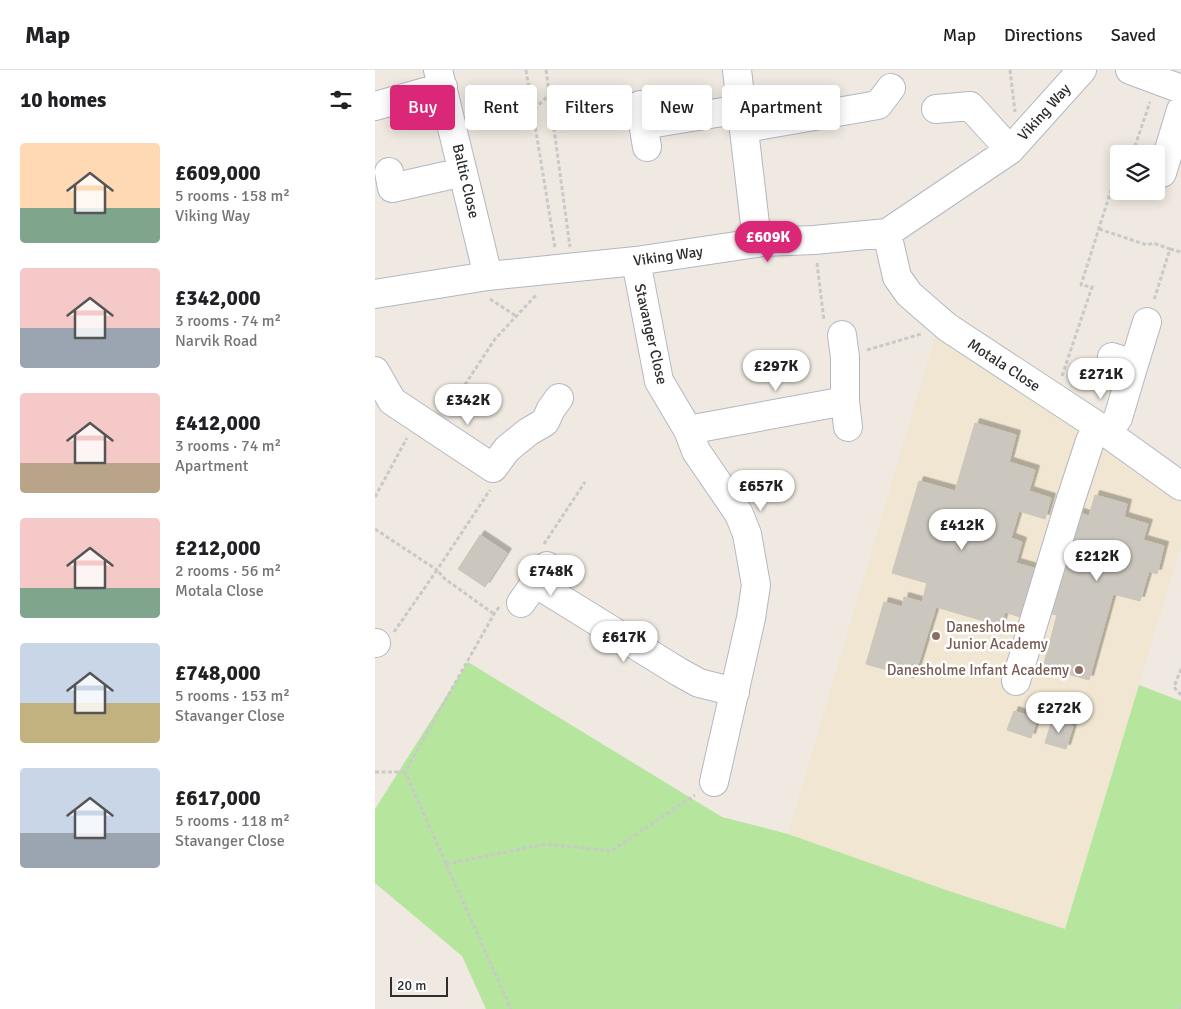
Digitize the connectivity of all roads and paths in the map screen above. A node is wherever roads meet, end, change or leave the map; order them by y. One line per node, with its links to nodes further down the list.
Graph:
1 (527, 70): 8 (path)
2 (546, 70): 9 (path)
3 (737, 70): 10 (street)
4 (1010, 70): 22 (path)
5 (1082, 70): 22 (street, Viking Way)
6 (1131, 70): 11 (street)
7 (441, 79): 14 (street, Baltic Close); 27 (street, Baltic Close)
8 (530, 85)
9 (547, 85)
10 (739, 85)
11 (1169, 85): 23 (path)
12 (891, 88): 16 (street)
13 (547, 97): 15 (path)
14 (375, 106)
15 (537, 106)
16 (840, 109)
17 (936, 109): 24 (street)
18 (1181, 110): 25 (street)
19 (537, 126): 36 (path)
20 (551, 130): 36 (path)
21 (744, 130): 32 (street)
22 (1028, 130): 24 (street, Viking Way)
23 (1137, 145)
24 (1010, 150): 30 (street, Viking Way)
25 (1165, 163)
26 (389, 172): 27 (street)
27 (463, 172): 37 (street, Baltic Close)
28 (1110, 194): 29 (path)
29 (1099, 229): 33 (path); 44 (path)
30 (887, 233): 31 (street, Viking Way); 39 (street, Motala Close)
31 (814, 240): 32 (street, Viking Way); 40 (path)
32 (763, 242): 35 (street, Viking Way)
33 (1170, 249): 34 (path); 41 (path)
34 (1181, 252)
35 (635, 261): 36 (street, Viking Way); 48 (street, Stavanger Close)
36 (562, 268): 37 (street, Viking Way); 46 (path)
37 (488, 276): 38 (street, Viking Way)
38 (375, 294)
39 (947, 327): 40 (path); 44 (street, Motala Close)
40 (843, 346): 45 (street)
41 (1133, 346): 49 (street)
42 (376, 376): 46 (street)
43 (559, 398): 50 (street)
44 (1055, 398): 49 (street, Motala Close)
45 (845, 401): 47 (street); 48 (street)
46 (427, 424): 50 (street); 53 (path)
47 (849, 427)
48 (688, 430): 61 (street, Stavanger Close)
49 (1103, 430): 52 (street, Motala Close); 60 (street)
50 (493, 468): 55 (path)
51 (585, 482): 56 (path)
52 (1181, 486)
53 (375, 496)
54 (375, 529): 55 (path)
55 (437, 570): 57 (path); 58 (path)
56 (529, 581): 57 (path); 61 (street)
57 (494, 614): 64 (path)
58 (375, 643)
59 (1181, 669): 62 (path)
60 (1016, 681)
61 (735, 692): 65 (street, Stavanger Close)
62 (1181, 695)
63 (375, 772): 64 (path)
64 (405, 772): 66 (path)
65 (714, 782): 66 (path)
66 (446, 864): 67 (path)
67 (511, 1009)

